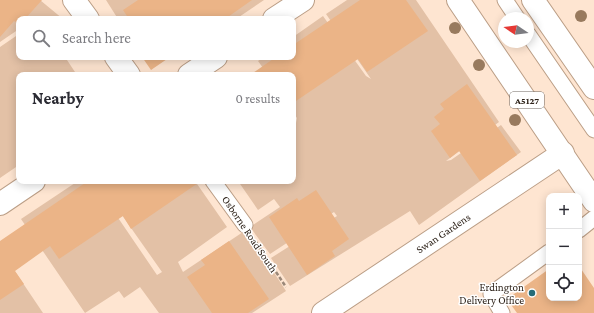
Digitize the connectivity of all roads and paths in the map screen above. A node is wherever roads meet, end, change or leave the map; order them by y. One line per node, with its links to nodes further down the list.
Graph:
1 (74, 0): 7 (street)
2 (303, 0): 8 (street)
3 (458, 0): 16 (street, A5127)
4 (505, 0): 6 (lane)
5 (533, 0): 14 (street)
6 (513, 12)
7 (86, 16)
8 (279, 16)
9 (534, 43): 15 (lane)
10 (118, 60): 12 (street)
11 (212, 60): 13 (street)
12 (127, 72)
13 (194, 72)
14 (594, 88)
15 (594, 130)
16 (563, 153): 19 (street, A5127); 26 (street, Swan Gardens)
17 (30, 184): 20 (street)
18 (215, 184): 22 (lane, Osborne Road South)
19 (594, 201)
20 (0, 204)
21 (594, 218): 23 (lane)
22 (245, 225): 25 (path, Osborne Road South)
23 (580, 229)
24 (546, 254): 27 (lane)
25 (286, 287)
26 (323, 313)
27 (502, 313)

